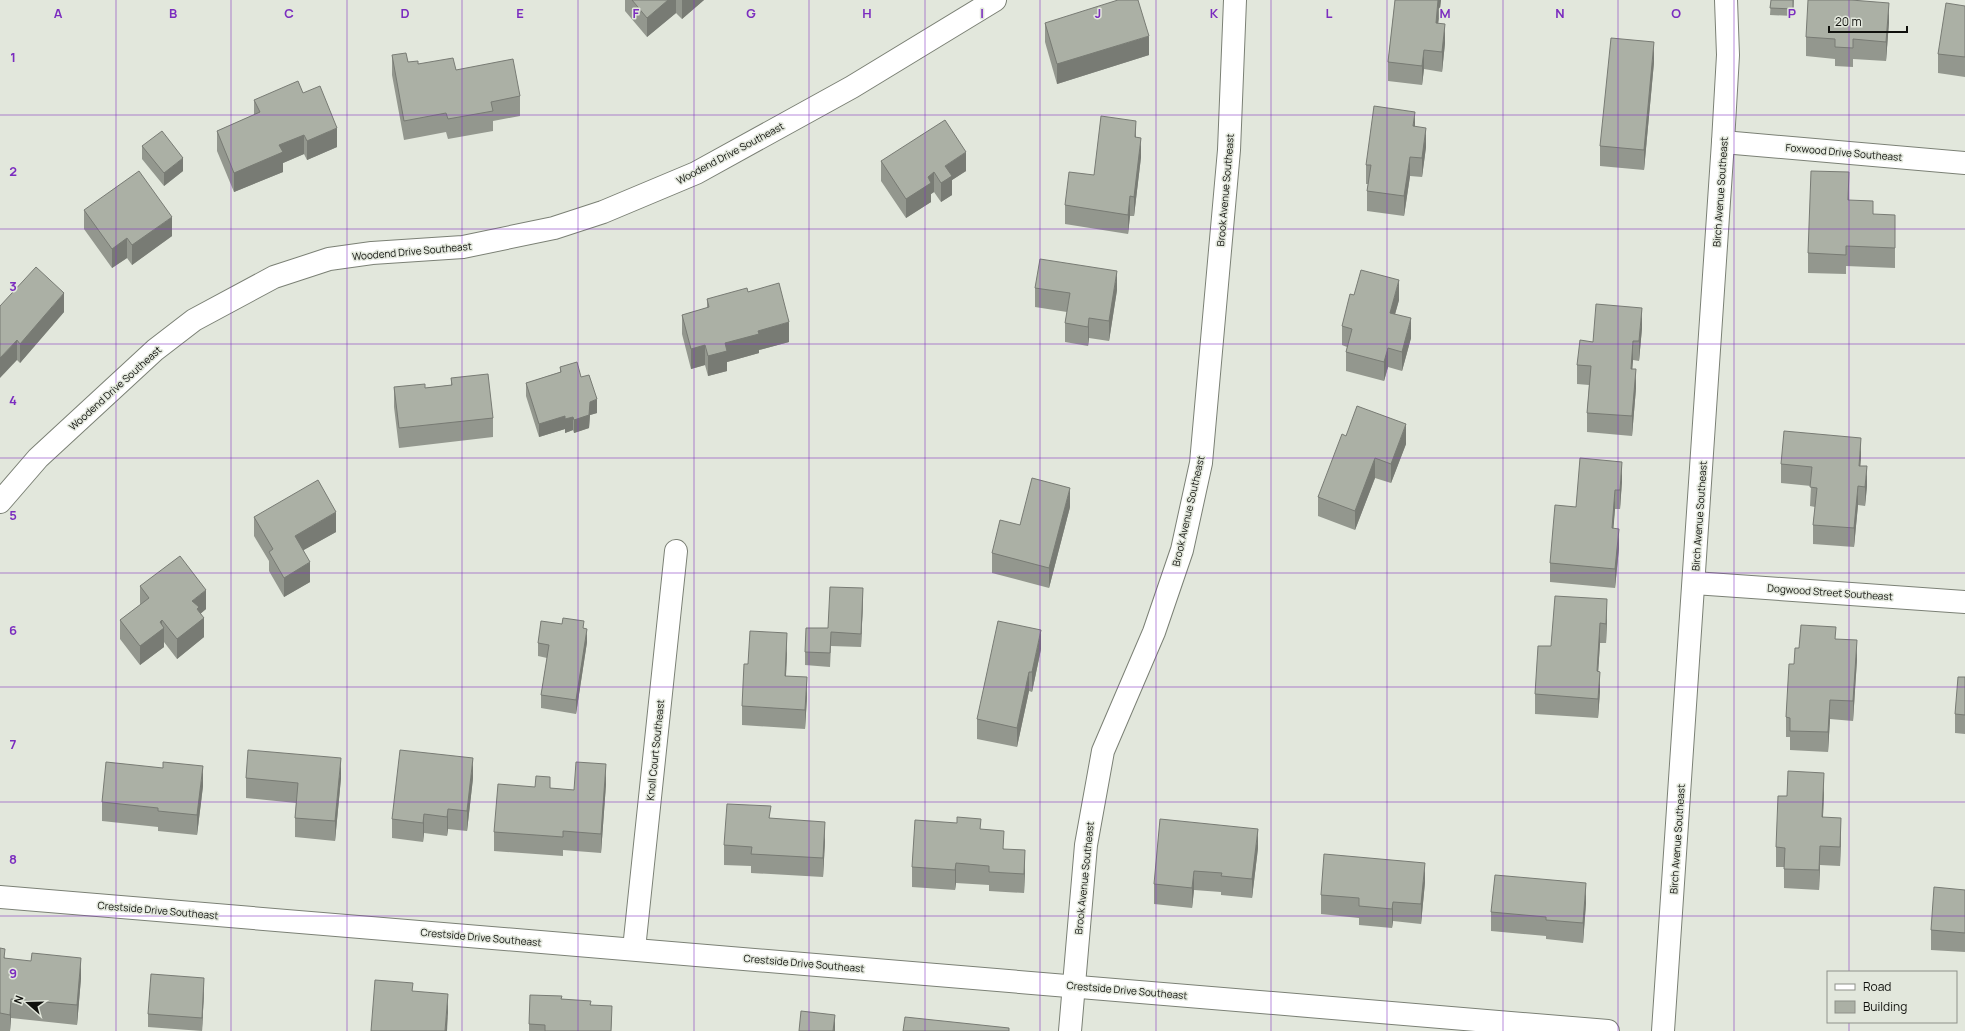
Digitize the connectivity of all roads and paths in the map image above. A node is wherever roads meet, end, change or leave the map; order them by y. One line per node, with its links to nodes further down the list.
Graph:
1 (995, 0): 6 (street, Woodend Drive Southeast)
2 (1235, 0): 12 (street, Brook Avenue Southeast)
3 (1726, 0): 4 (street, Birch Avenue Southeast)
4 (1723, 142): 5 (street, Foxwood Drive Southeast); 8 (street, Birch Avenue Southeast)
5 (1965, 162)
6 (0, 502)
7 (676, 551): 11 (street, Knoll Court Southeast)
8 (1694, 583): 9 (street, Dogwood Street Southeast); 15 (street, Birch Avenue Southeast)
9 (1965, 602)
10 (0, 897): 11 (street, Crestside Drive Southeast)
11 (634, 949): 12 (street, Crestside Drive Southeast)
12 (1074, 985): 13 (street, Brook Avenue Southeast); 14 (street, Crestside Drive Southeast)
13 (1070, 1031)
14 (1608, 1031)
15 (1664, 1031)

